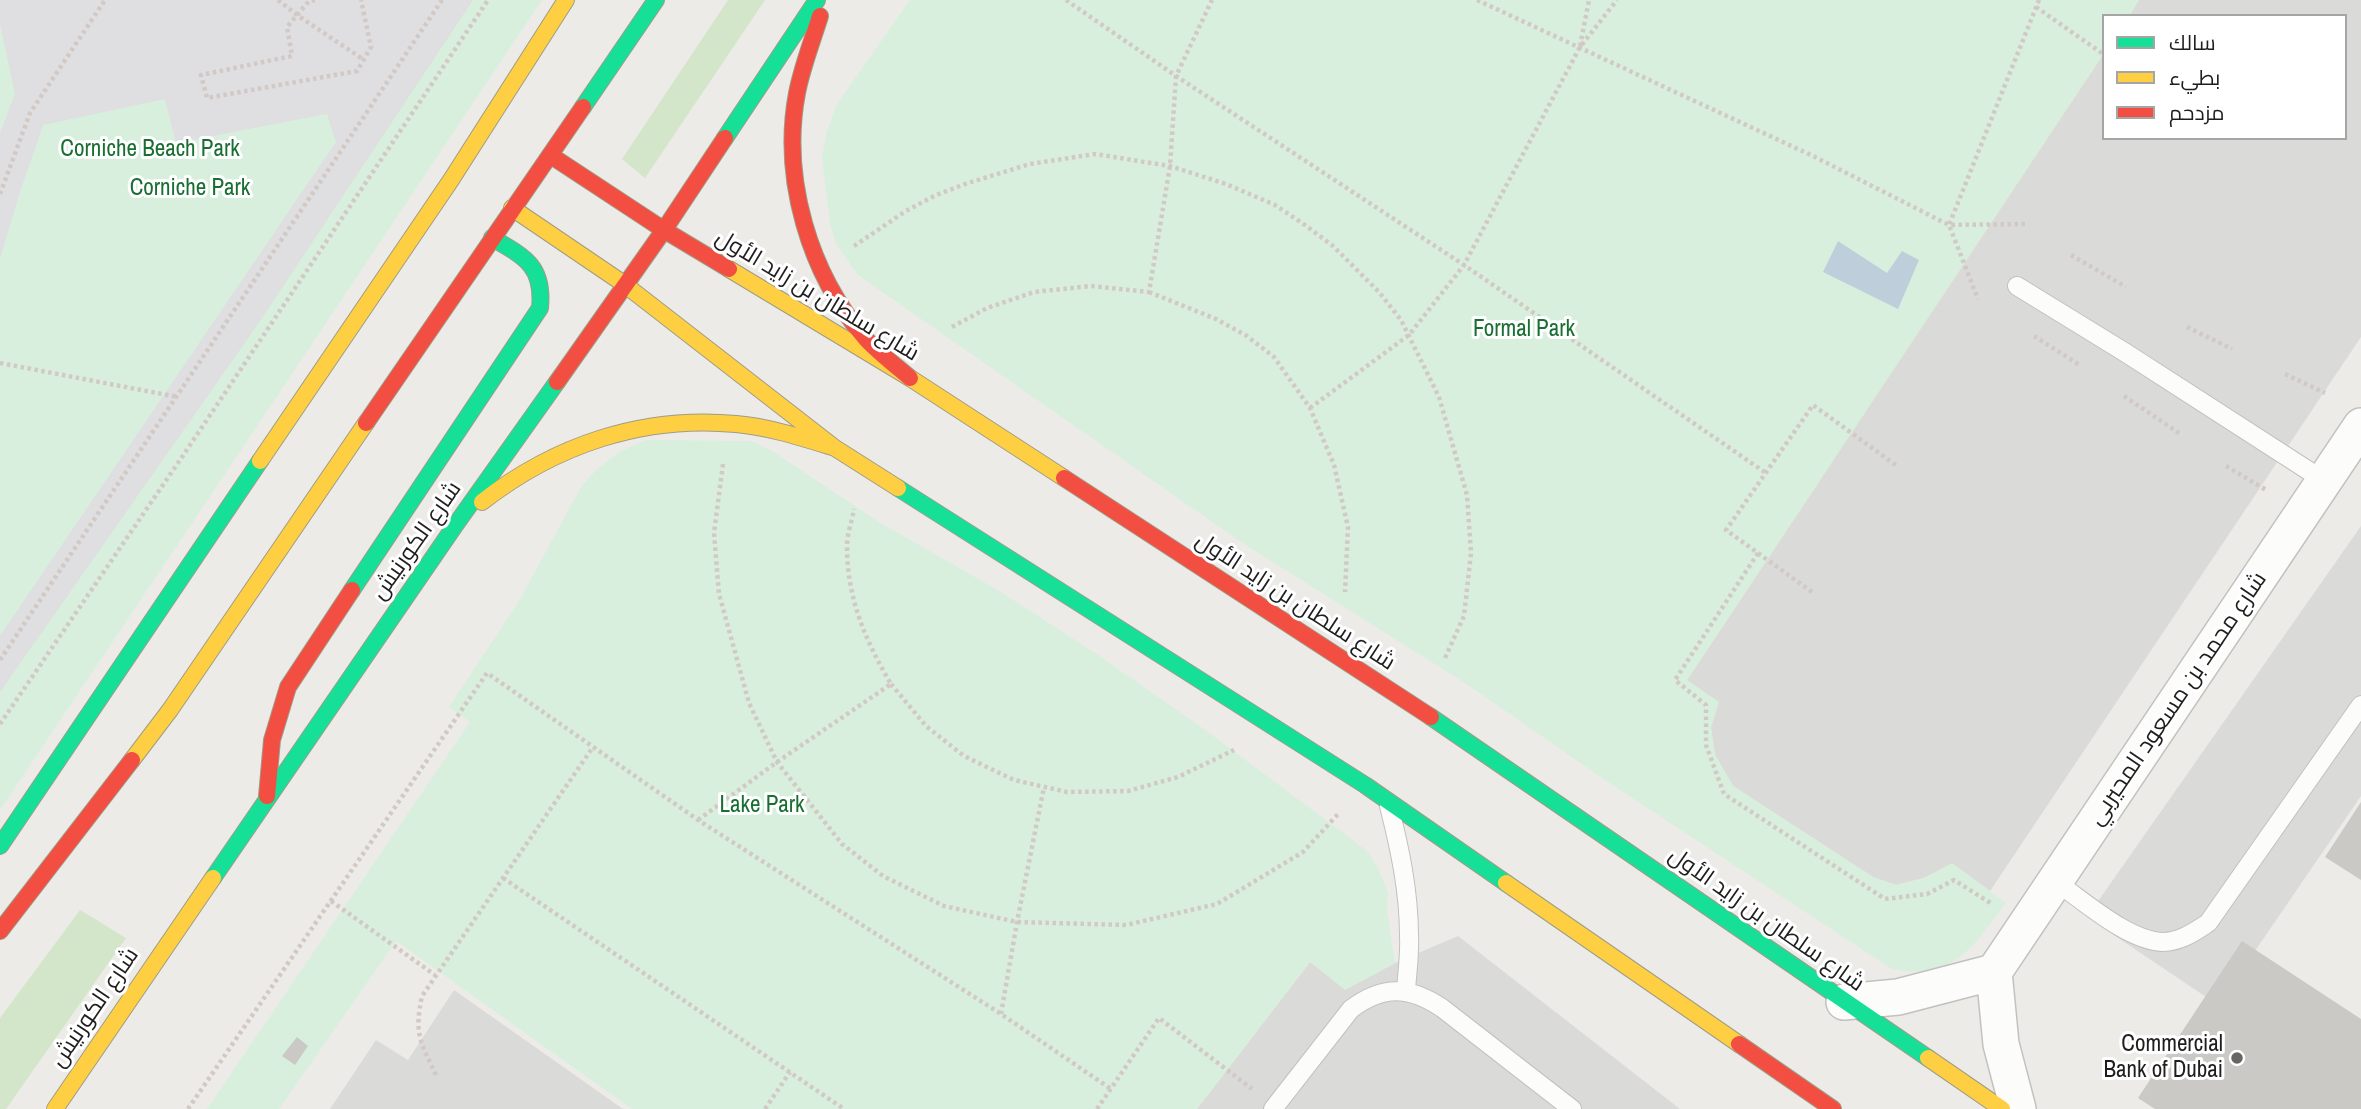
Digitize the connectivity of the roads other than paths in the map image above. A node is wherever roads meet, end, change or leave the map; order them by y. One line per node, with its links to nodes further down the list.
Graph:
1 (566, 0): 19 (main road)
2 (656, 0): 5 (main road)
3 (817, 0): 7 (main road, شارع الكورنيش)
4 (825, 0): 11 (main road)
5 (550, 155): 6 (main road); 7 (main road, شارع سلطان بن زايد الأول)
6 (512, 208): 8 (main road); 9 (main road)
7 (664, 230): 9 (main road, شارع الكورنيش); 11 (main road, شارع سلطان بن زايد الأول)
8 (492, 237): 17 (main road); 21 (main road)
9 (624, 284): 13 (main road); 15 (main road, شارع الكورنيش)
10 (2017, 286): 14 (lane)
11 (910, 378): 24 (main road, شارع سلطان بن زايد الأول)
12 (2361, 426): 14 (street, شارع محمد بن مسعود المحيربي)
13 (835, 448): 15 (main road); 18 (main road)
14 (2323, 480): 20 (street, شارع محمد بن مسعود المحيربي)
15 (454, 527): 17 (main road, شارع الكورنيش)
16 (2361, 705): 20 (lane)
17 (267, 799): 25 (main road, شارع الكورنيش)
18 (1388, 803): 23 (lane); 26 (main road)
19 (0, 846)
20 (2056, 882): 22 (street, شارع محمد بن مسعود المحيربي)
21 (0, 931)
22 (1994, 972): 24 (street); 33 (street)
23 (1406, 992): 27 (lane); 30 (lane)
24 (1844, 1002): 32 (main road, شارع سلطان بن زايد الأول)
25 (74, 1080): 28 (main road, شارع الكورنيش); 29 (lane)
26 (1792, 1094): 31 (main road)
27 (1274, 1108)
28 (55, 1109)
29 (72, 1109)
30 (1572, 1109)
31 (1833, 1109)
32 (2002, 1109)
33 (2018, 1109)

